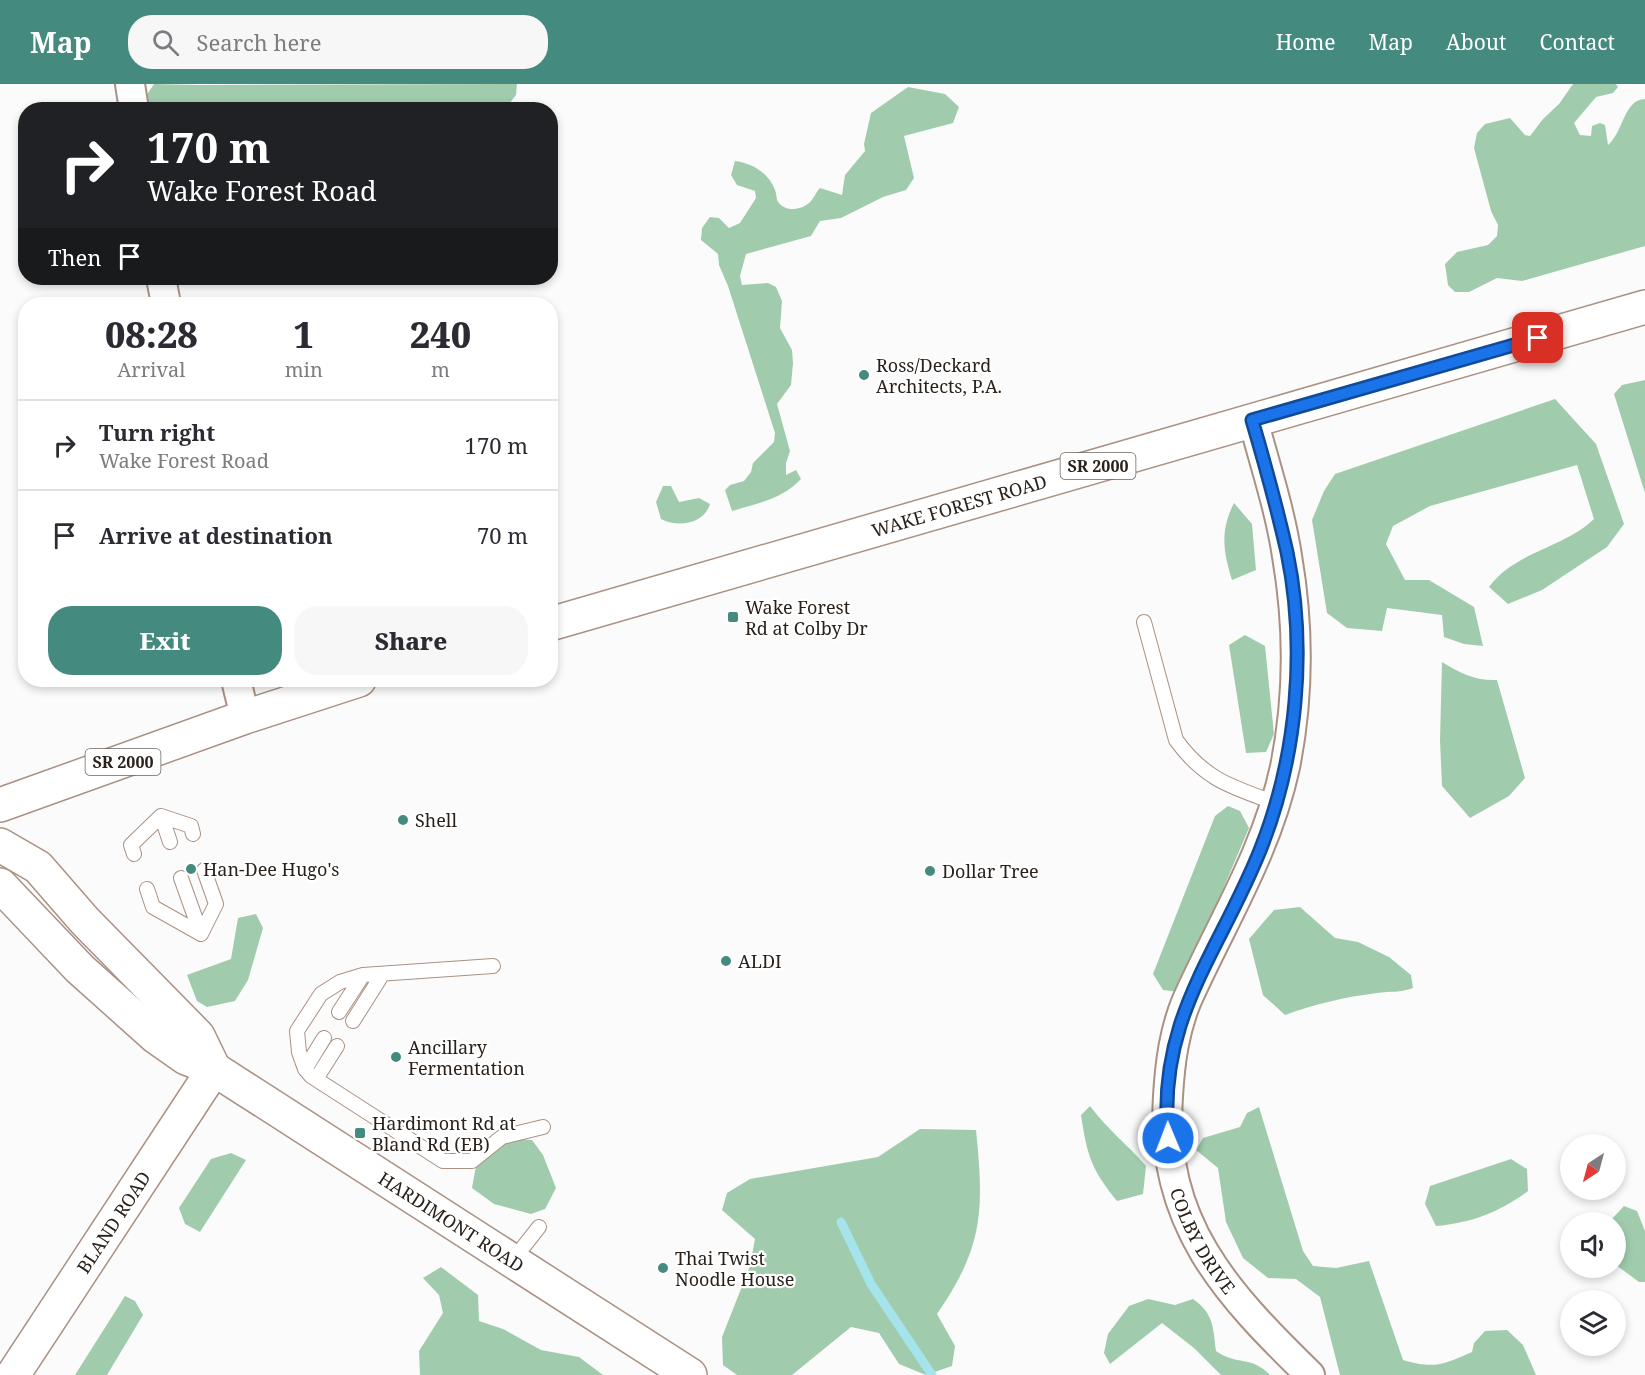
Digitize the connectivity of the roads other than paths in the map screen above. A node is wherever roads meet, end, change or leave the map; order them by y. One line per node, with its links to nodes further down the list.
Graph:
1 (130, 84): 2 (street)
2 (133, 102)
3 (1645, 308): 4 (street, WAKE FOREST ROAD / SR 2000)
4 (1252, 420): 5 (street, WAKE FOREST ROAD / SR 2000); 10 (street, COLBY DRIVE)
5 (558, 622)
6 (1144, 622): 10 (lane)
7 (238, 687): 9 (street)
8 (337, 687): 9 (street, SR 2000)
9 (245, 717): 11 (street, SR 2000)
10 (1275, 803): 37 (street, COLBY DRIVE)
11 (0, 805)
12 (163, 821): 14 (lane)
13 (193, 834): 16 (lane)
14 (170, 842)
15 (0, 844): 29 (street)
16 (134, 854)
17 (204, 870): 21 (lane)
18 (181, 878): 21 (lane)
19 (0, 885): 29 (street, HARDIMONT ROAD)
20 (147, 889): 21 (lane)
21 (201, 934)
22 (493, 966): 24 (lane)
23 (363, 975): 24 (lane); 25 (lane); 30 (lane)
24 (382, 975): 26 (lane)
25 (339, 1012)
26 (353, 1021)
27 (324, 1038): 30 (lane)
28 (337, 1046): 31 (lane)
29 (214, 1068): 34 (street, HARDIMONT ROAD); 35 (street, BLAND ROAD)
30 (304, 1069): 31 (lane)
31 (316, 1079): 32 (lane)
32 (543, 1127)
33 (539, 1227): 34 (lane)
34 (513, 1260): 36 (street, HARDIMONT ROAD)
35 (13, 1375)
36 (690, 1375)
37 (1310, 1375)

